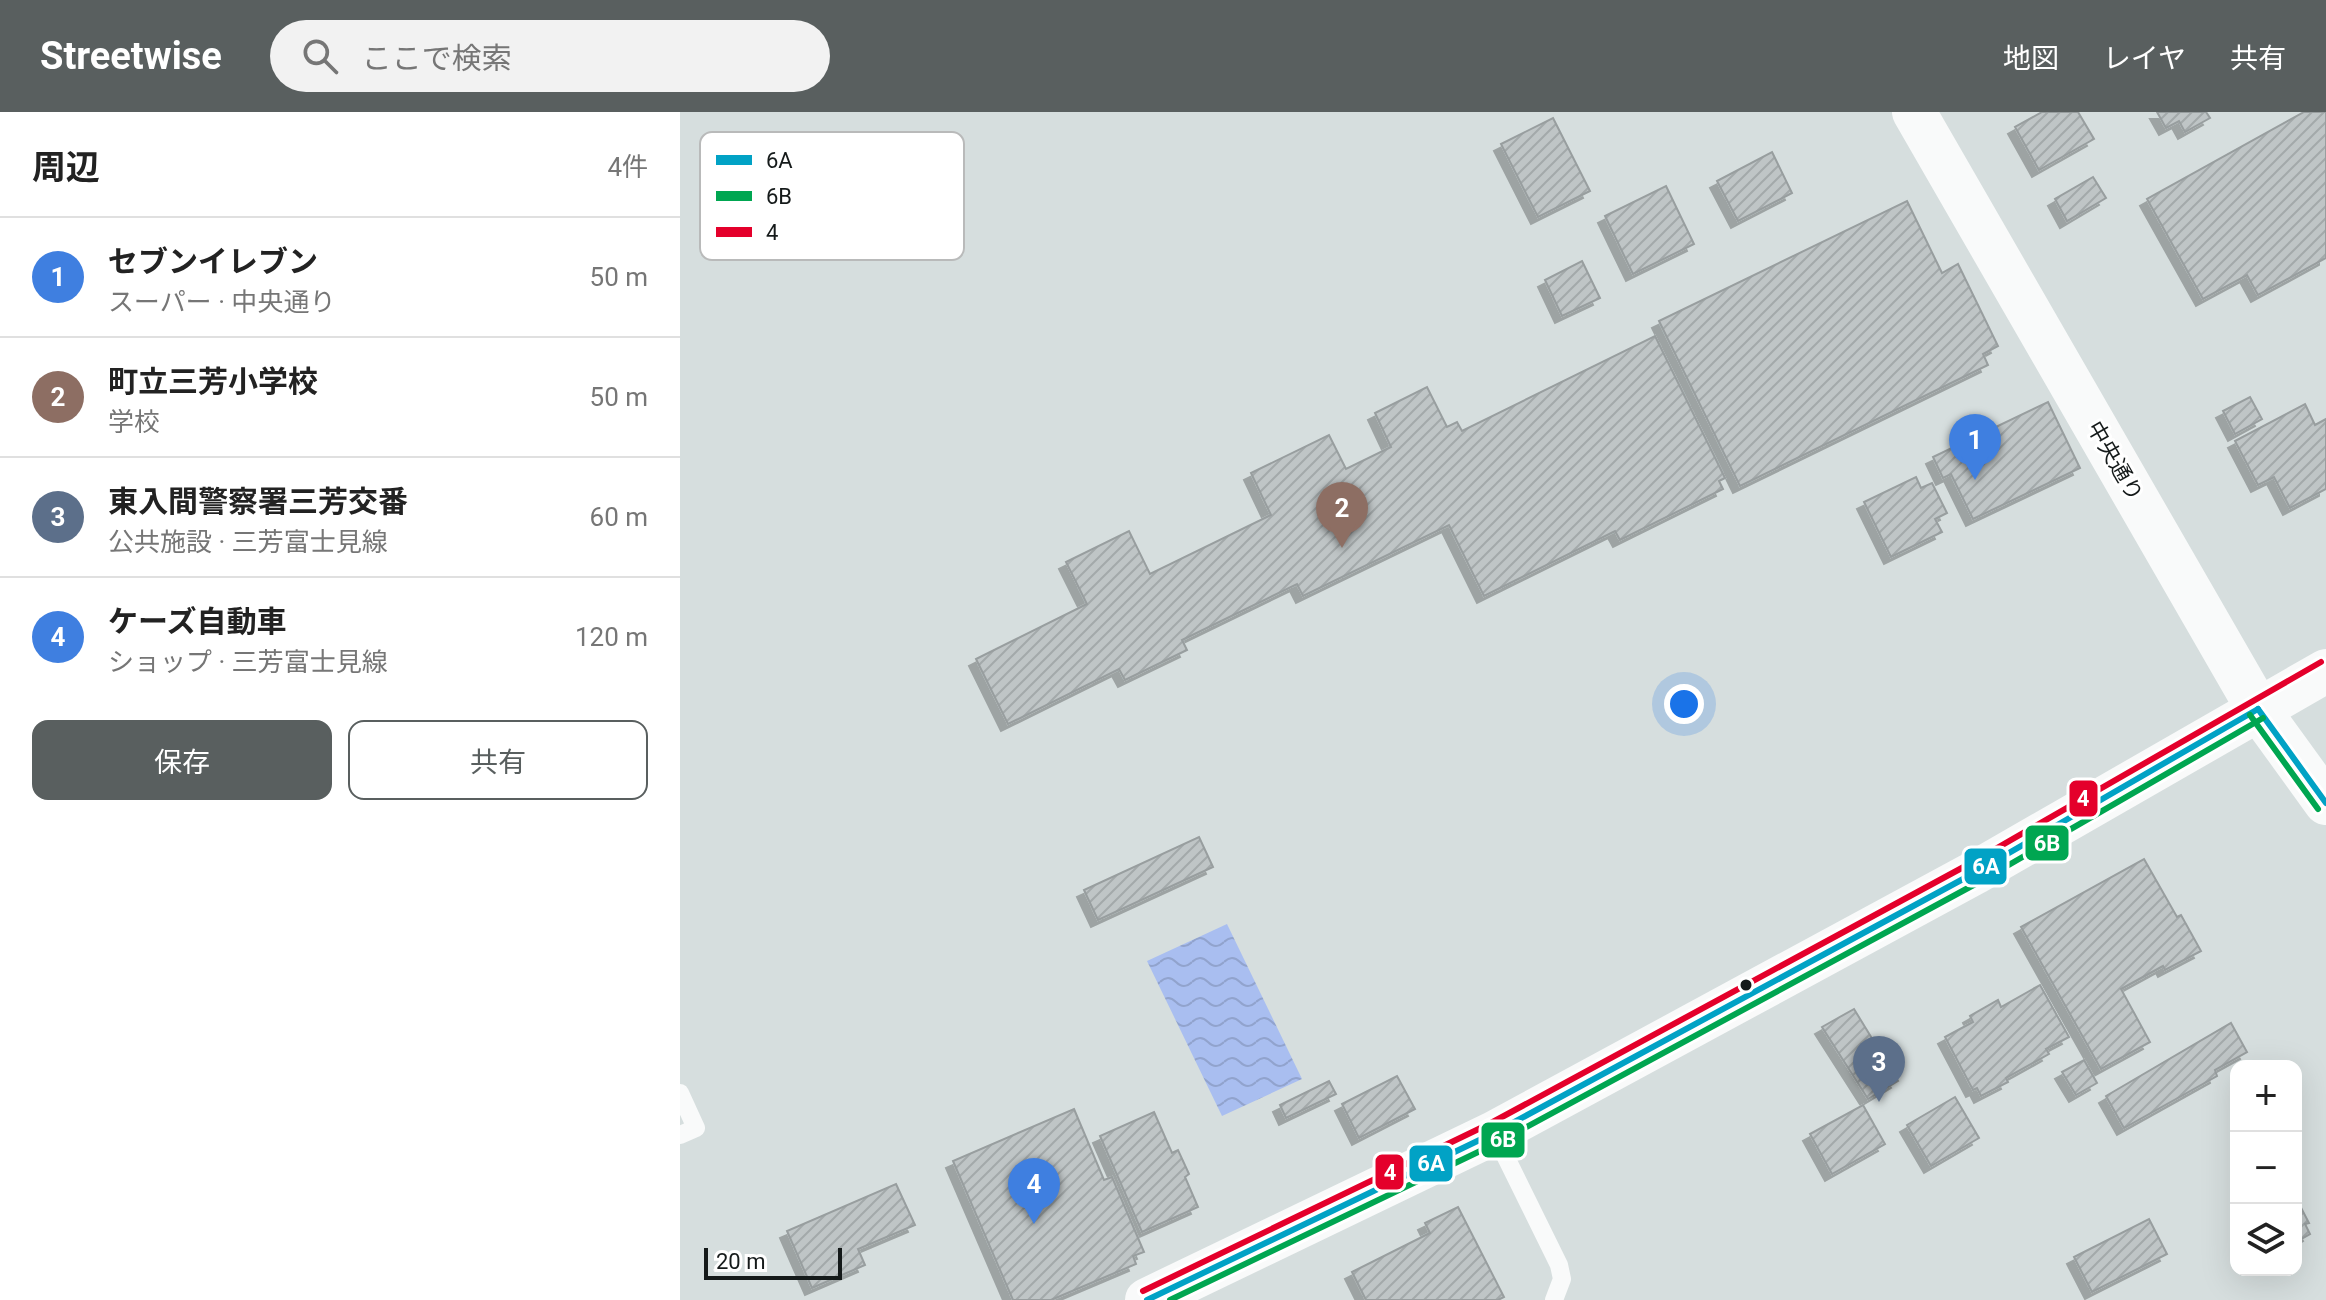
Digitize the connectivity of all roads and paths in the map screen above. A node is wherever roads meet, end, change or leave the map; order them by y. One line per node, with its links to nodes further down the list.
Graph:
1 (1914, 112): 3 (main road, 中央通り)
2 (2326, 671): 3 (main road)
3 (2258, 709): 4 (main road, 中央通り); 6 (main road)
4 (2326, 803)
5 (680, 1093): 7 (lane)
6 (1494, 1133): 8 (main road); 9 (lane)
7 (680, 1135)
8 (1147, 1300)
9 (1554, 1300)

